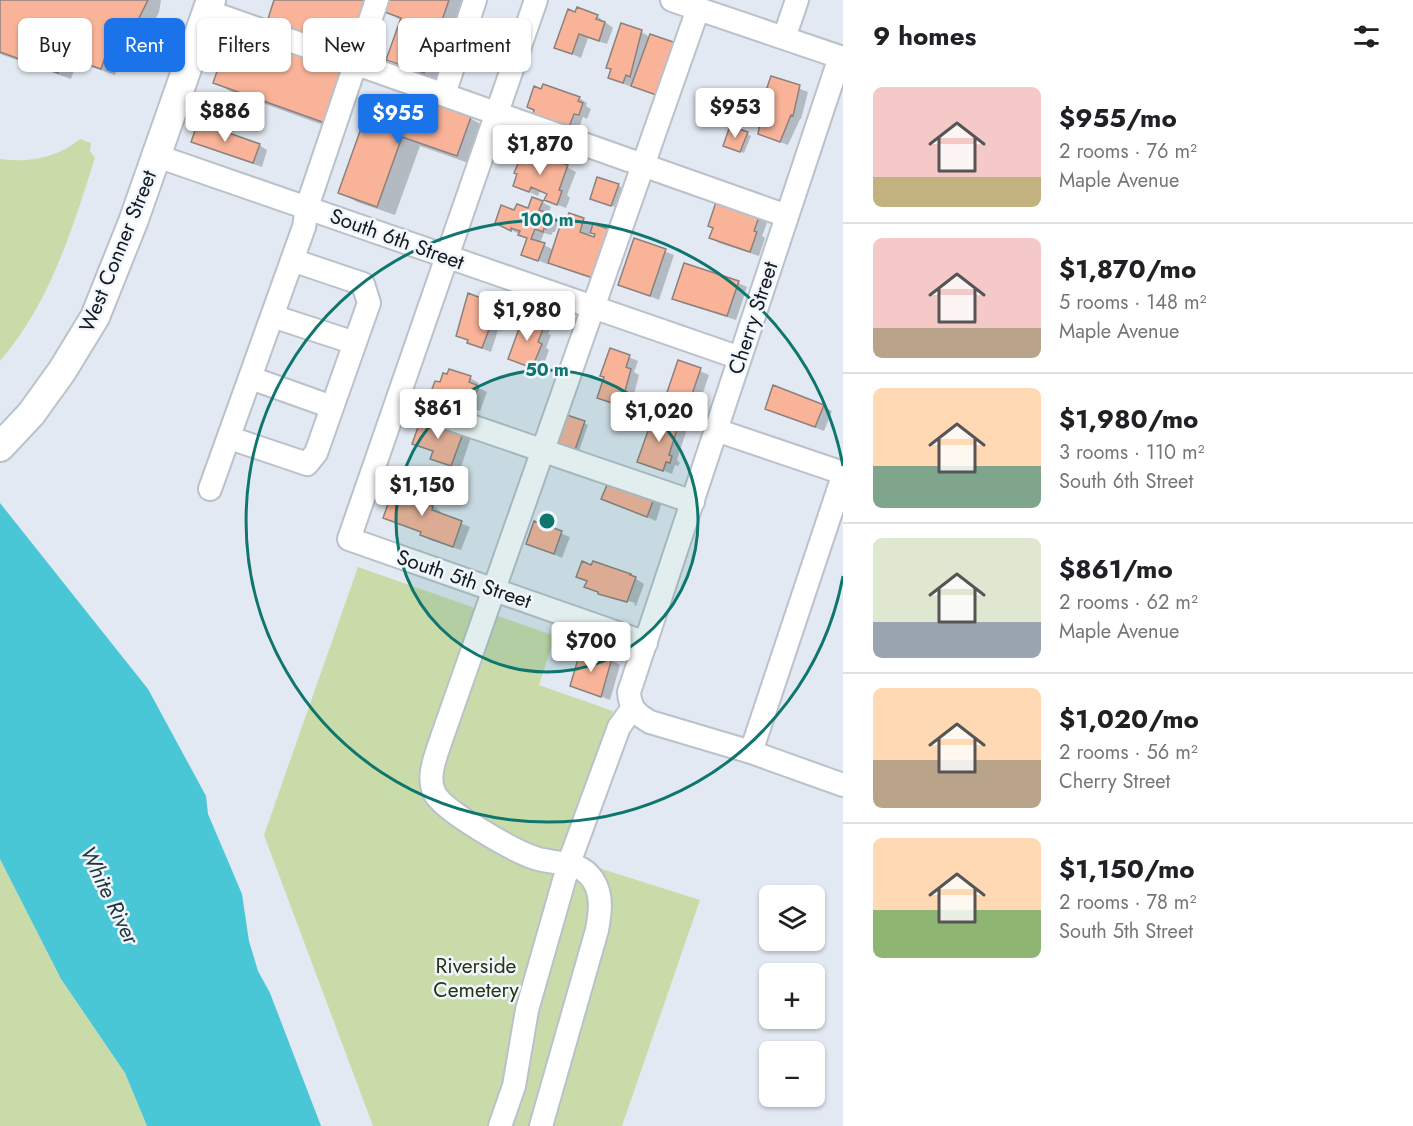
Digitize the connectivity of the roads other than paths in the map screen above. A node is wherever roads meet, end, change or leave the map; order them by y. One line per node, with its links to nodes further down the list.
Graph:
1 (377, 0): 8 (street)
2 (475, 0): 14 (street)
3 (536, 0): 15 (street)
4 (672, 0): 7 (street)
5 (797, 0): 9 (street)
6 (209, 6): 10 (street); 16 (main road, West Conner Street)
7 (698, 9): 9 (street); 17 (street)
8 (371, 18)
9 (783, 38): 11 (street)
10 (303, 42)
11 (841, 57): 19 (street, Cherry Street)
12 (353, 72): 18 (street)
13 (382, 72): 14 (street)
14 (444, 94): 15 (street)
15 (497, 112): 17 (street); 20 (street)
16 (157, 156): 18 (street, South 6th Street); 31 (main road, West Conner Street)
17 (643, 165): 19 (street); 22 (street)
18 (307, 207): 20 (street, South 6th Street); 21 (street)
19 (787, 216): 25 (street, Cherry Street)
20 (447, 257): 22 (street, South 6th Street); 27 (street)
21 (292, 260): 23 (street); 24 (street)
22 (594, 307): 25 (street, South 6th Street); 32 (street)
23 (272, 316): 24 (street); 26 (street)
24 (355, 343): 28 (street)
25 (740, 358): 29 (street, Cherry Street)
26 (250, 378): 28 (street); 30 (street)
27 (398, 401): 32 (street); 36 (street, South 5th Street)
28 (332, 407): 30 (street)
29 (716, 430): 33 (street); 35 (street, Cherry Street)
30 (230, 438): 34 (street)
31 (3, 443)
32 (543, 450): 35 (street); 36 (street)
33 (843, 475): 39 (street)
34 (210, 489)
35 (693, 502): 37 (street, Cherry Street)
36 (495, 590): 37 (street, South 5th Street); 41 (street)
37 (646, 644): 38 (street, Cherry Street)
38 (632, 709): 39 (street); 41 (street)
39 (751, 752): 40 (street)
40 (843, 785)
41 (568, 863): 42 (street); 43 (street)
42 (500, 1126)
43 (541, 1126)

